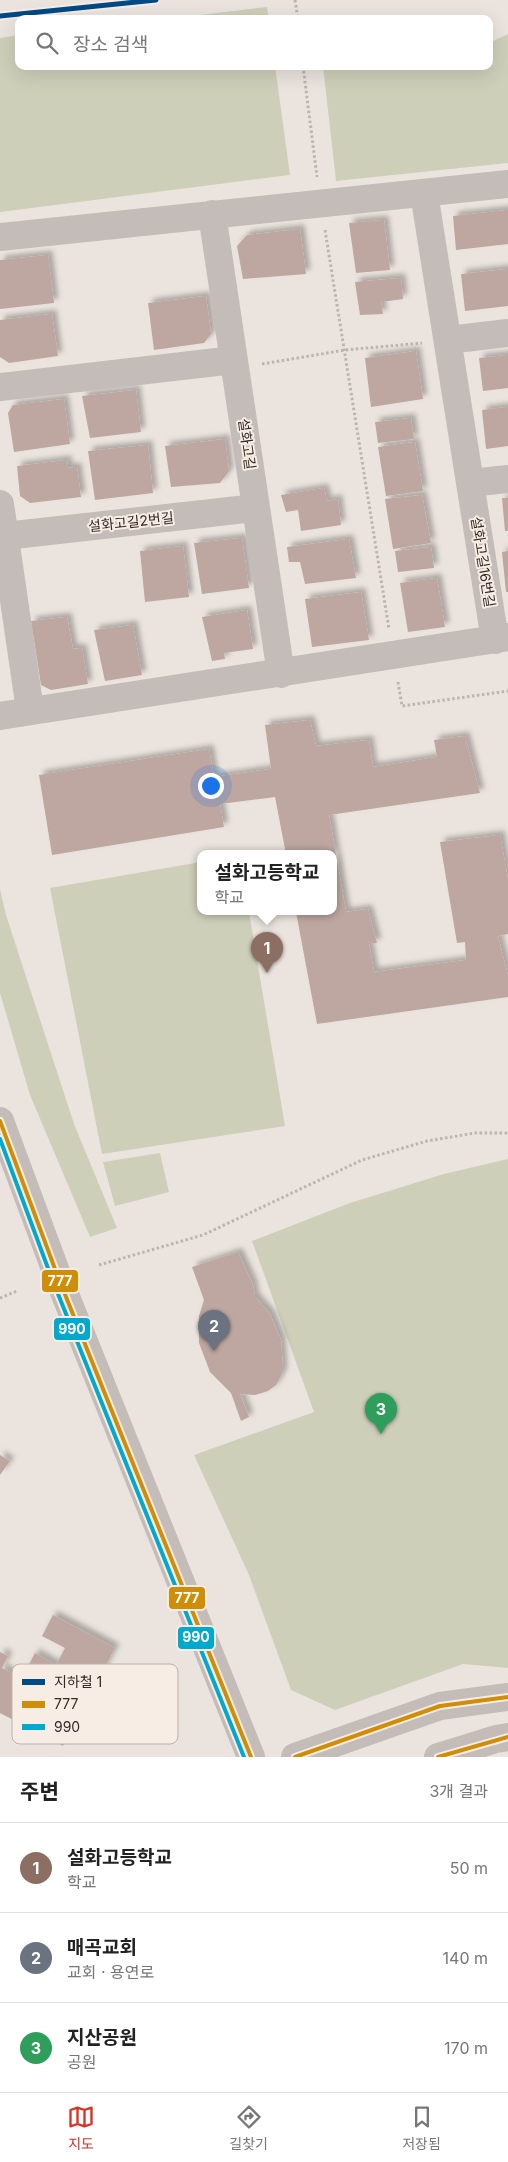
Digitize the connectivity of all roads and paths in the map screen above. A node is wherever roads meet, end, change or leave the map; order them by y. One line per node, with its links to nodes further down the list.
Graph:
1 (296, 0): 2 (path)
2 (298, 15)
3 (304, 70): 5 (path)
4 (508, 184): 6 (street)
5 (318, 186)
6 (424, 193): 7 (street); 11 (street, 설화고길16번길)
7 (212, 214): 9 (street); 13 (street, 설화고길)
8 (325, 227): 12 (path)
9 (0, 236)
10 (508, 333): 11 (street)
11 (436, 342): 12 (path); 17 (street, 설화고길16번길)
12 (345, 350): 14 (path); 21 (path)
13 (234, 360): 15 (street); 19 (street, 설화고길)
14 (261, 364)
15 (0, 387)
16 (508, 479): 17 (street)
17 (471, 483): 22 (street, 설화고길16번길)
18 (0, 504): 20 (street)
19 (256, 508): 20 (street, 설화고길2번길); 23 (street, 설화고길)
20 (5, 536): 26 (street)
21 (389, 631)
22 (502, 639): 23 (street)
23 (281, 674): 26 (street)
24 (398, 681): 25 (path)
25 (508, 691)
26 (30, 710): 27 (street)
27 (0, 716)
28 (0, 1121): 35 (street)
29 (508, 1133): 30 (path)
30 (99, 1265)
31 (17, 1292): 32 (path)
32 (0, 1298)
33 (508, 1697): 36 (street)
34 (508, 1737): 37 (street)
35 (250, 1757)
36 (295, 1757)
37 (438, 1757)

